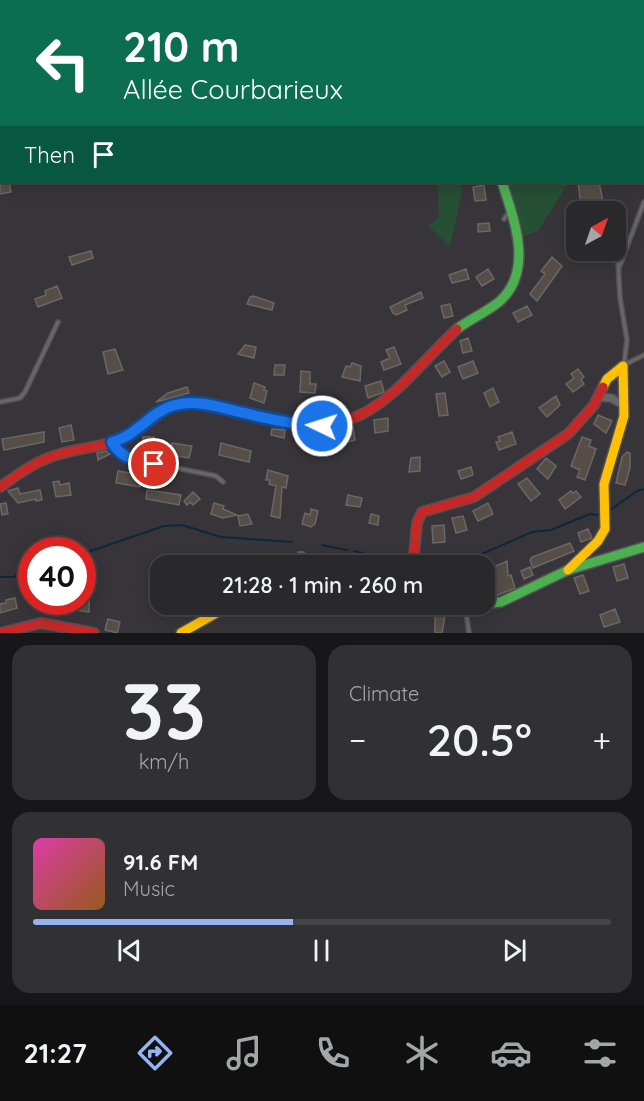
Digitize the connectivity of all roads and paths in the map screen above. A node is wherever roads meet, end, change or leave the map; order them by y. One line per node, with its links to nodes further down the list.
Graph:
1 (502, 183): 3 (street)
2 (644, 202): 6 (lane)
3 (511, 211): 4 (lane); 13 (street)
4 (504, 219)
5 (618, 261): 6 (lane)
6 (619, 270): 9 (lane)
7 (58, 322): 11 (lane)
8 (644, 356): 9 (lane)
9 (623, 366): 10 (street); 12 (street)
10 (598, 397): 12 (street); 17 (street)
11 (0, 402)
12 (624, 405): 18 (street)
13 (112, 442): 14 (lane); 15 (street)
14 (223, 482)
15 (0, 487)
16 (644, 547): 18 (street)
17 (417, 555)
18 (568, 570): 19 (street)
19 (495, 603)
20 (213, 615): 24 (street)
21 (467, 615): 25 (lane)
22 (1, 633): 23 (street)
23 (94, 633)
24 (181, 633)
25 (469, 633)

